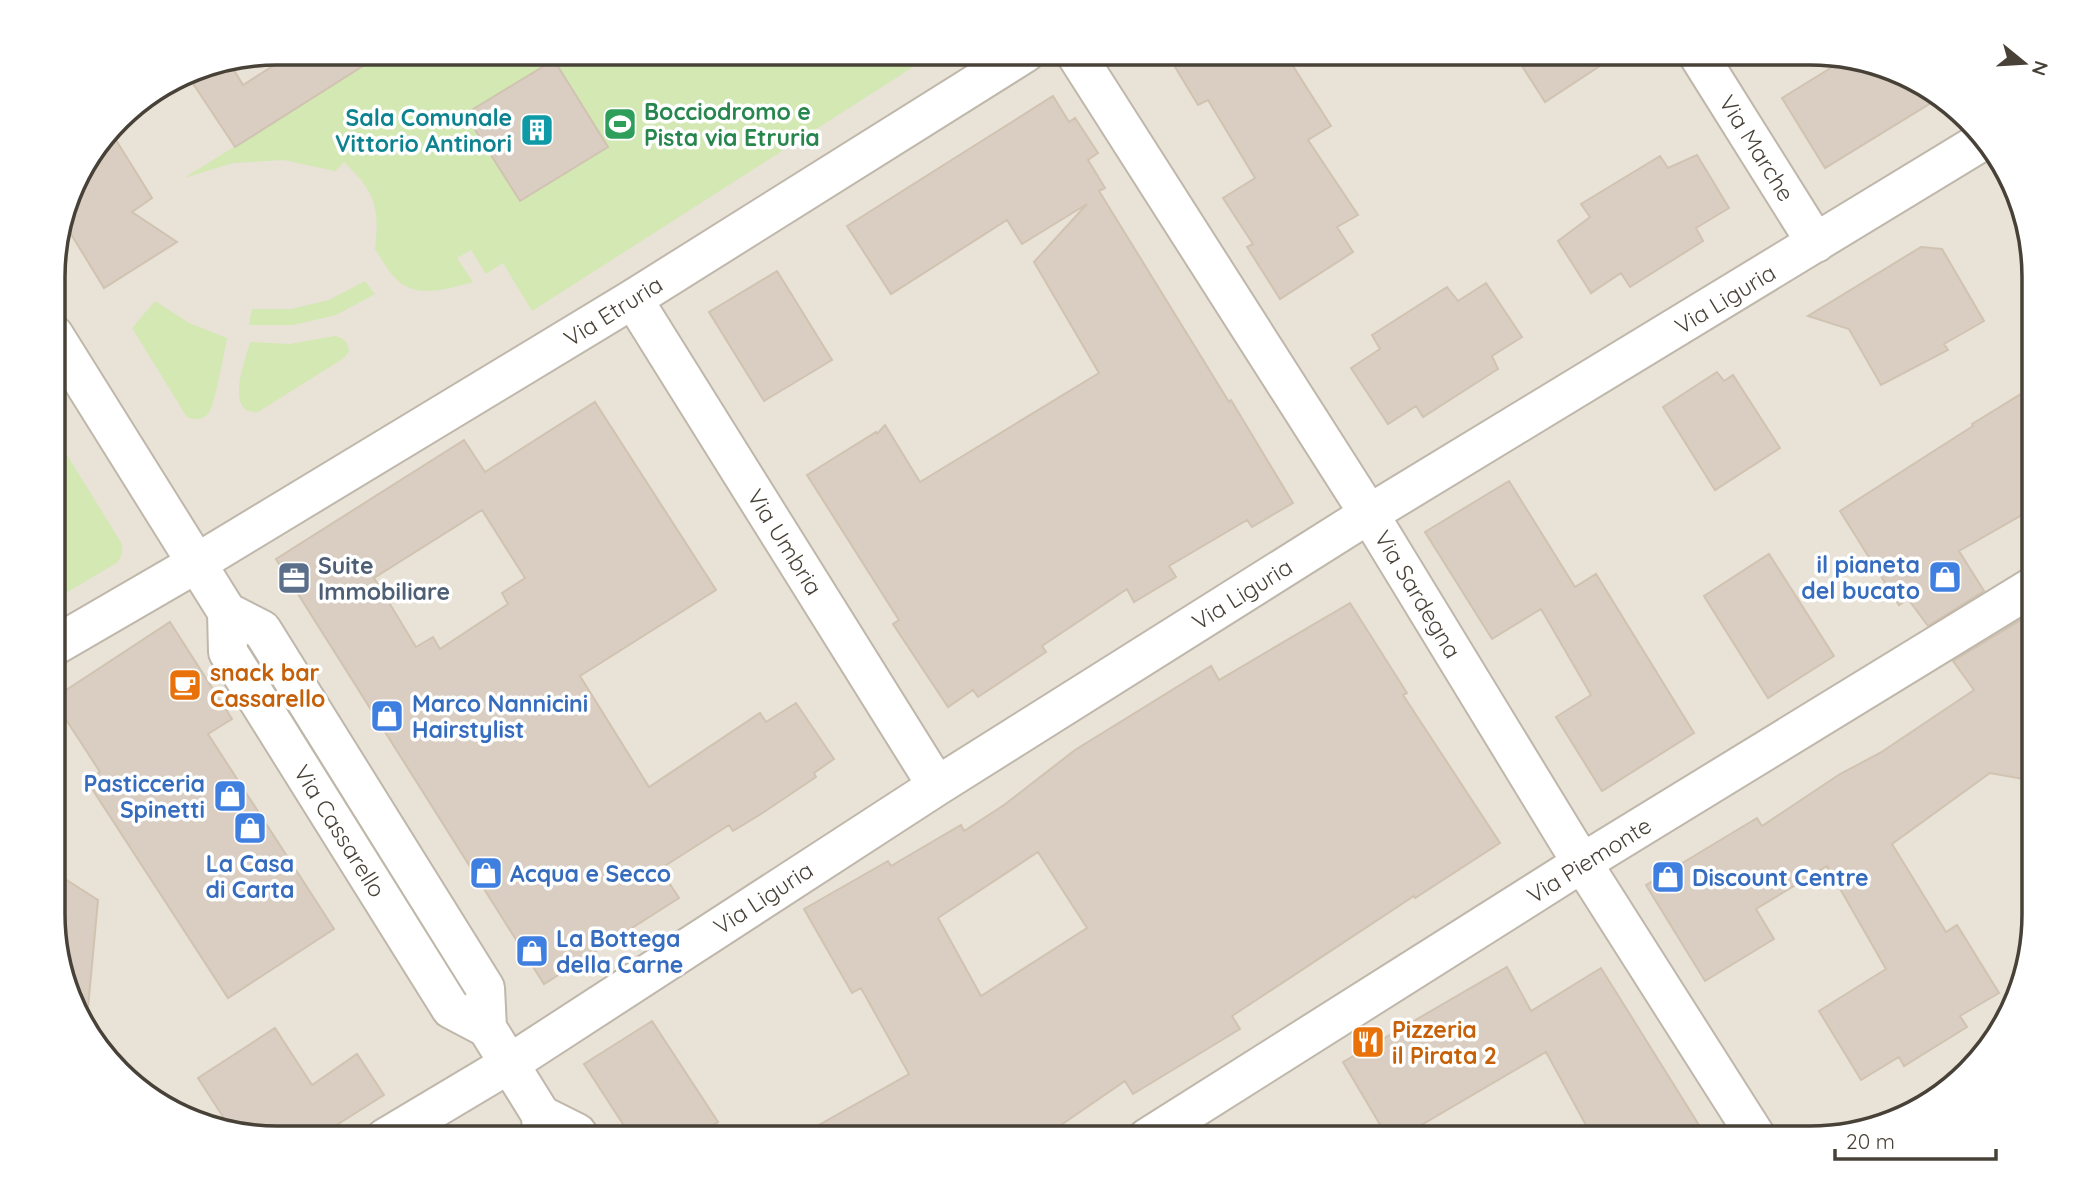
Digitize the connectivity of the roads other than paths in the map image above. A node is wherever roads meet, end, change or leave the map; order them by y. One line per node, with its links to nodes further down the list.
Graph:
1 (1004, 65): 6 (street, Via Etruria)
2 (1083, 65): 8 (street, Via Sardegna)
3 (1705, 65): 5 (street, Via Marche)
4 (1976, 145): 5 (street, Via Liguria)
5 (1816, 243): 8 (street, Via Liguria)
6 (633, 299): 9 (street, Via Etruria); 12 (street, Via Umbria)
7 (65, 353): 9 (street, Via Cassarello)
8 (1370, 514): 12 (street, Via Liguria); 13 (street, Via Sardegna)
9 (197, 563): 11 (street, Via Etruria); 14 (street, Via Cassarello)
10 (2022, 593): 13 (street, Via Piemonte)
11 (65, 640)
12 (936, 786): 14 (street, Via Liguria)
13 (1582, 863): 17 (street, Via Piemonte); 18 (street, Via Sardegna)
14 (509, 1064): 15 (street, Via Liguria); 16 (street, Via Cassarello)
15 (405, 1126)
16 (541, 1126)
17 (1166, 1126)
18 (1749, 1126)

